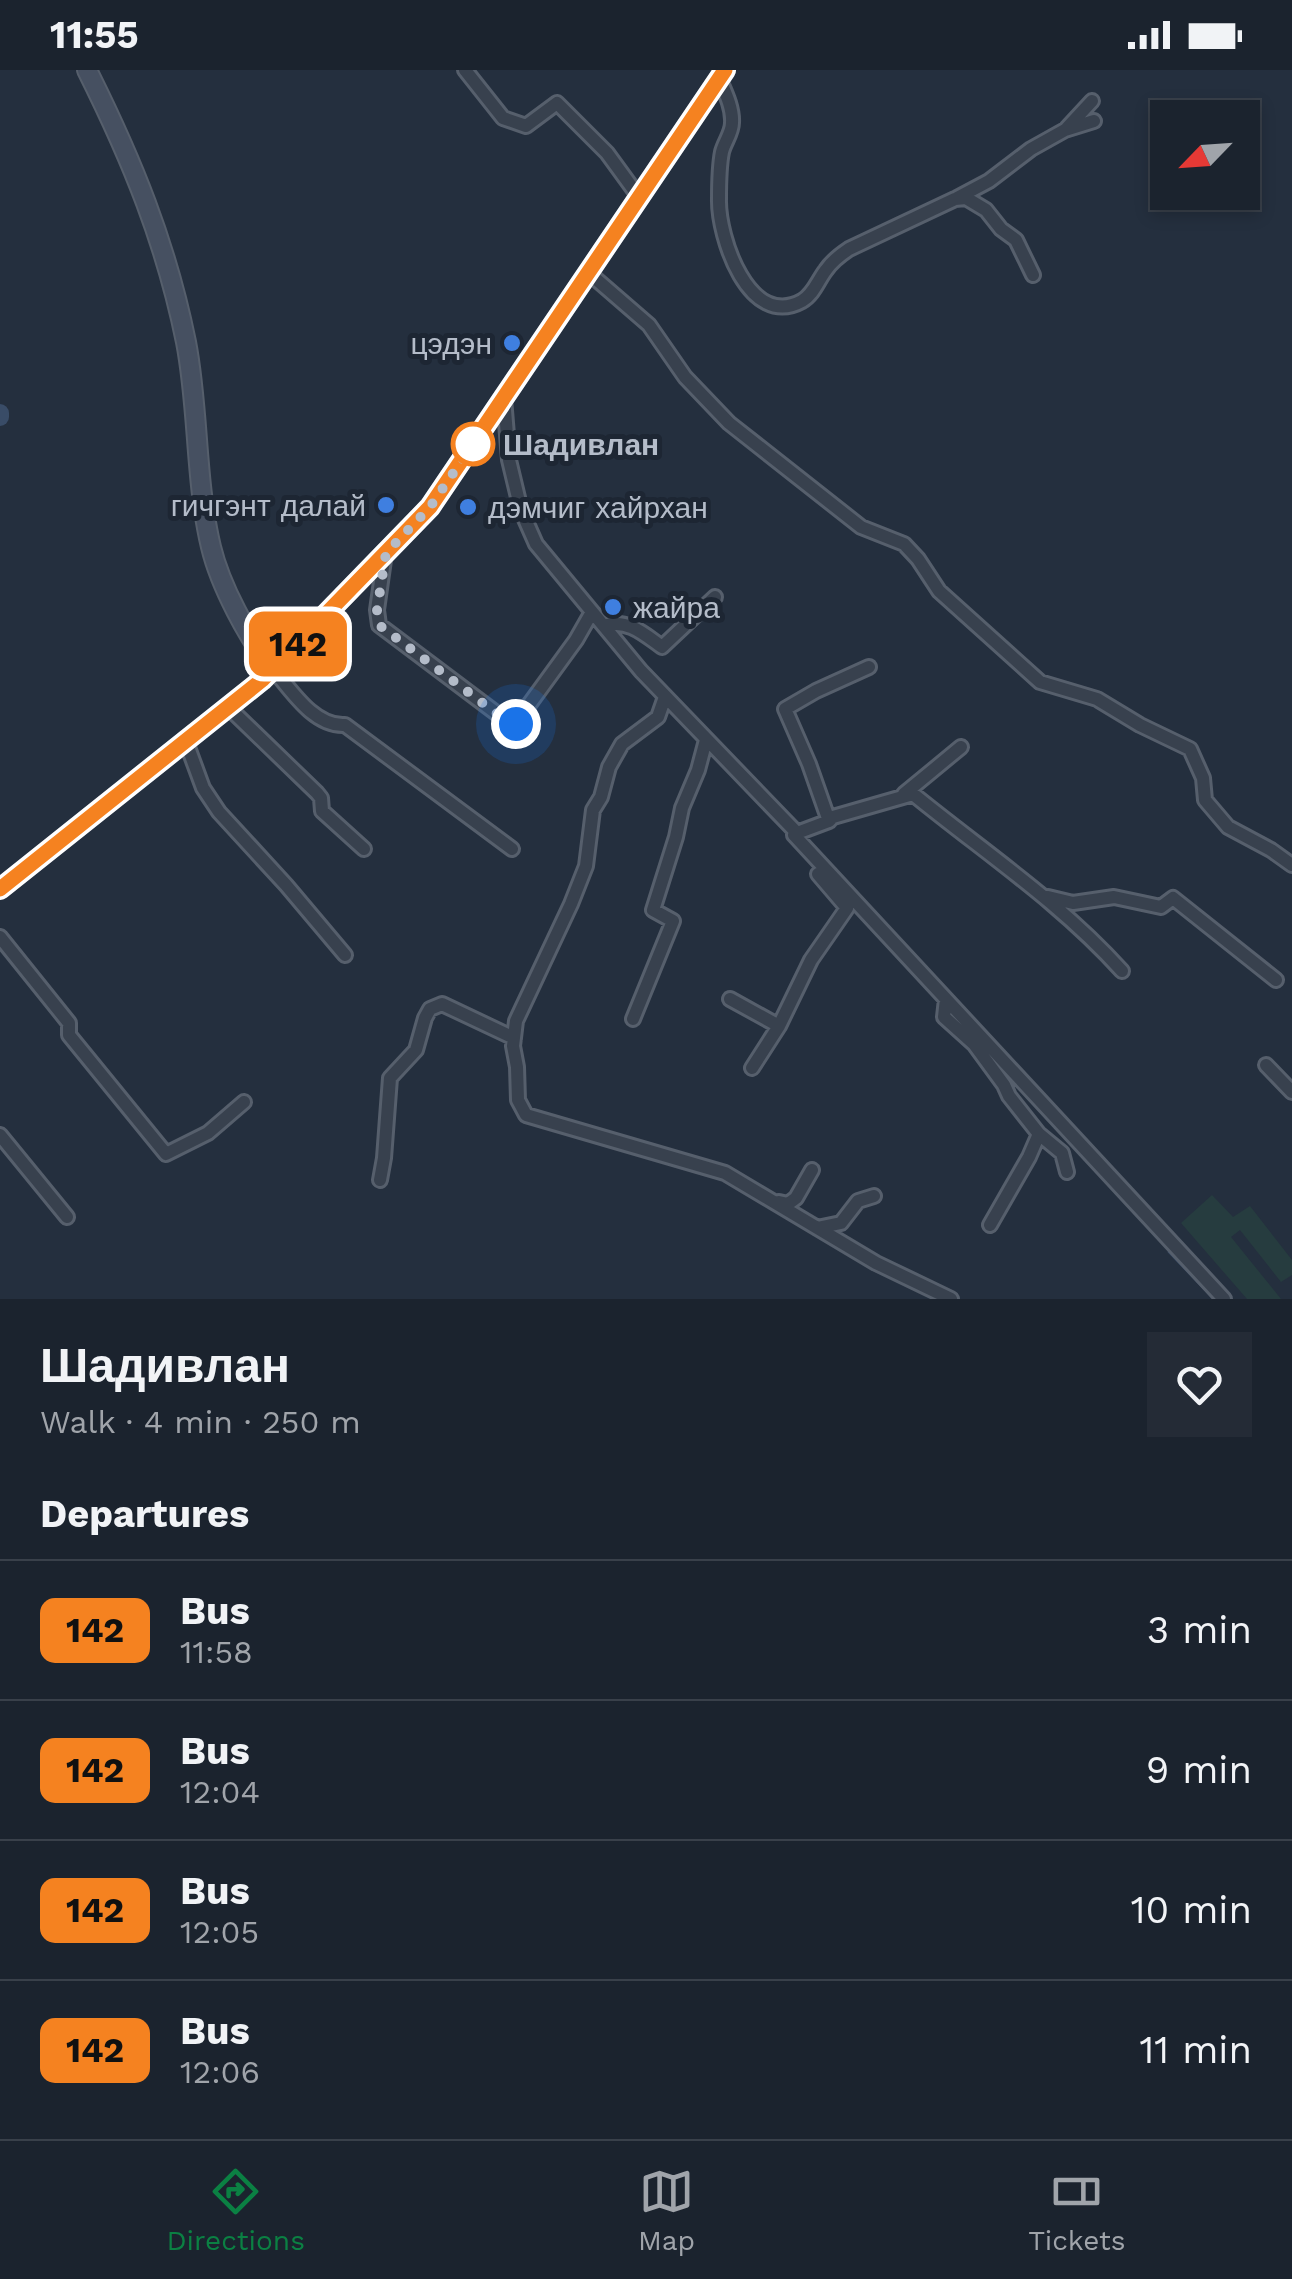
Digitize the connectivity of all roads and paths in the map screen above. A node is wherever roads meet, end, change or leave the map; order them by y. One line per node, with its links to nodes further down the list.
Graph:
1 (87, 70): 17 (main road)
2 (465, 70): 7 (street)
3 (722, 74): 7 (main road); 8 (street)
4 (1092, 101): 6 (street)
5 (1094, 121): 6 (street)
6 (1065, 130): 8 (street)
7 (639, 197): 9 (main road)
8 (955, 199): 10 (street)
9 (589, 273): 11 (main road); 28 (street)
10 (1034, 275)
11 (504, 398): 12 (main road); 14 (street)
12 (386, 553): 14 (street); 17 (main road)
13 (715, 597): 15 (street)
14 (592, 612): 15 (street)
15 (604, 626): 18 (street)
16 (869, 668): 24 (street)
17 (273, 669): 19 (main road); 27 (street)
18 (665, 697): 21 (street); 39 (street)
19 (227, 706): 20 (main road); 26 (street)
20 (185, 740): 29 (main road); 32 (street)
21 (706, 740): 25 (street); 37 (street)
22 (961, 747): 23 (street)
23 (902, 795): 24 (street); 30 (street)
24 (829, 820): 25 (street)
25 (795, 834): 36 (street); 38 (street)
26 (364, 849)
27 (512, 849)
28 (1292, 865)
29 (0, 889)
30 (1041, 894): 33 (street); 34 (street)
31 (0, 936): 43 (street)
32 (345, 955)
33 (1122, 970)
34 (1276, 980)
35 (730, 998): 38 (street)
36 (946, 999): 44 (street); 55 (street)
37 (633, 1020)
38 (779, 1026): 41 (street)
39 (514, 1038): 48 (street); 50 (street)
40 (1266, 1065): 42 (street)
41 (752, 1068)
42 (1292, 1092)
43 (244, 1102)
44 (1039, 1134): 47 (street); 52 (street)
45 (0, 1135): 51 (street)
46 (812, 1170): 50 (street)
47 (1067, 1172)
48 (380, 1180)
49 (874, 1196): 53 (street)
50 (772, 1200): 53 (street)
51 (67, 1217)
52 (990, 1225)
53 (817, 1228): 54 (street)
54 (951, 1299)
55 (1224, 1299)

